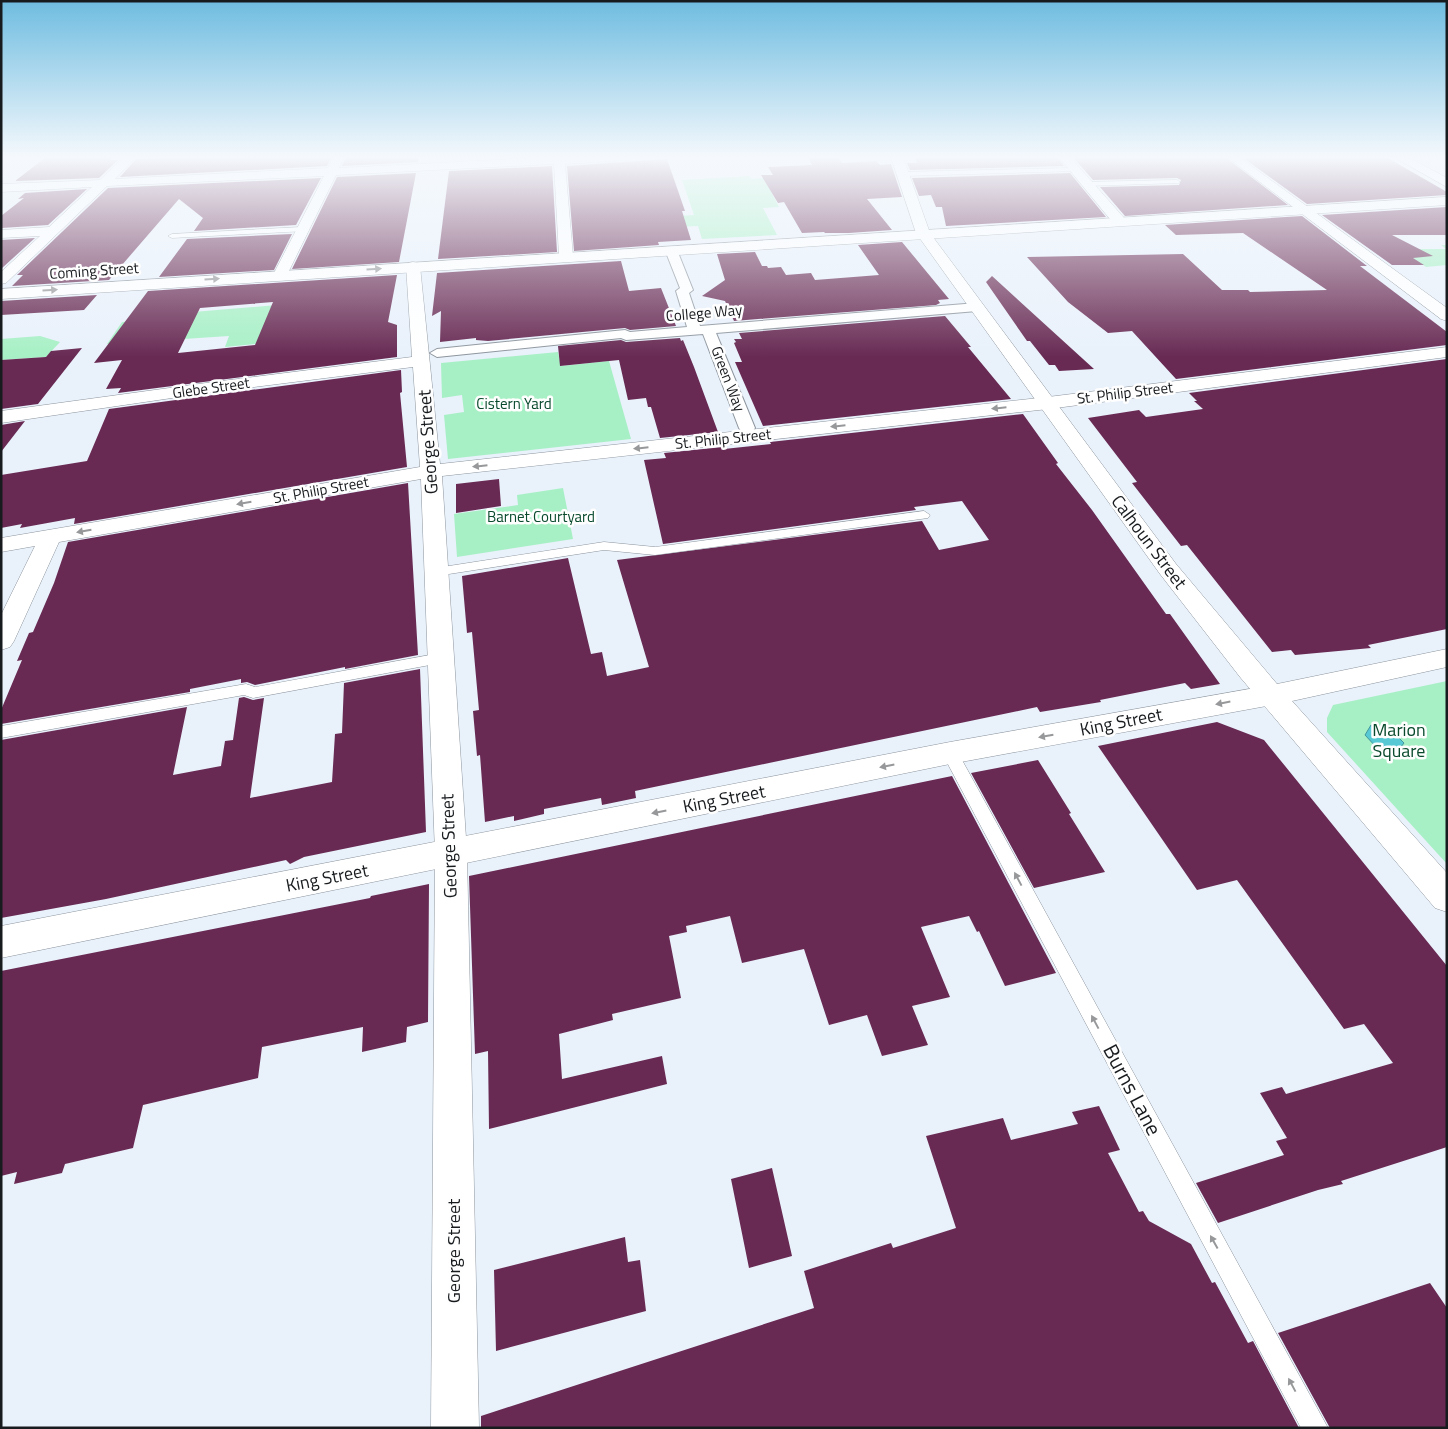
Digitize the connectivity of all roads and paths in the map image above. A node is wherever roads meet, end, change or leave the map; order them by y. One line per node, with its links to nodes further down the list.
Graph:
1 (62, 224): 8 (street)
2 (306, 224): 7 (street)
3 (564, 224): 13 (street)
4 (920, 224): 9 (street, Calhoun Street)
5 (1090, 224): 9 (street, Coming Street)
6 (1322, 224): 19 (street)
7 (303, 229): 11 (lane); 15 (street)
8 (54, 231): 10 (street); 16 (street)
9 (923, 233): 13 (street, Coming Street); 18 (street, Calhoun Street)
10 (1, 234)
11 (172, 236)
12 (673, 255): 20 (street, Green Way)
13 (566, 256): 14 (street, Coming Street)
14 (414, 266): 15 (street, Coming Street, one-way to 14); 22 (street, George Street)
15 (280, 275): 17 (street, Coming Street, one-way to 15)
16 (1, 280)
17 (1, 294)
18 (978, 307): 20 (street, College Way); 23 (street, Calhoun Street)
19 (1447, 316)
20 (702, 330): 22 (street, College Way); 25 (street, Green Way)
21 (1447, 352): 23 (street, St. Philip Street)
22 (429, 357): 24 (street, Glebe Street); 26 (street, George Street)
23 (1048, 403): 26 (street, St. Philip Street, one-way to 26); 34 (street, Calhoun Street)
24 (1, 417)
25 (747, 428)
26 (430, 471): 28 (street, St. Philip Street, one-way to 28); 30 (street, George Street)
27 (924, 515): 30 (lane)
28 (51, 536): 29 (street, St. Philip Street); 31 (street)
29 (1, 545)
30 (436, 572): 32 (street, George Street)
31 (1, 641)
32 (441, 658): 35 (lane); 37 (street, George Street)
33 (1447, 658): 34 (street, King Street)
34 (1272, 695): 36 (street, King Street, one-way to 36); 38 (street, Calhoun Street)
35 (1, 732)
36 (950, 753): 37 (street, King Street, one-way to 37); 41 (lane, Burns Lane, one-way to 36)
37 (451, 853): 39 (street, King Street); 40 (street, George Street)
38 (1447, 897)
39 (1, 942)
40 (455, 1428)
41 (1315, 1428)

